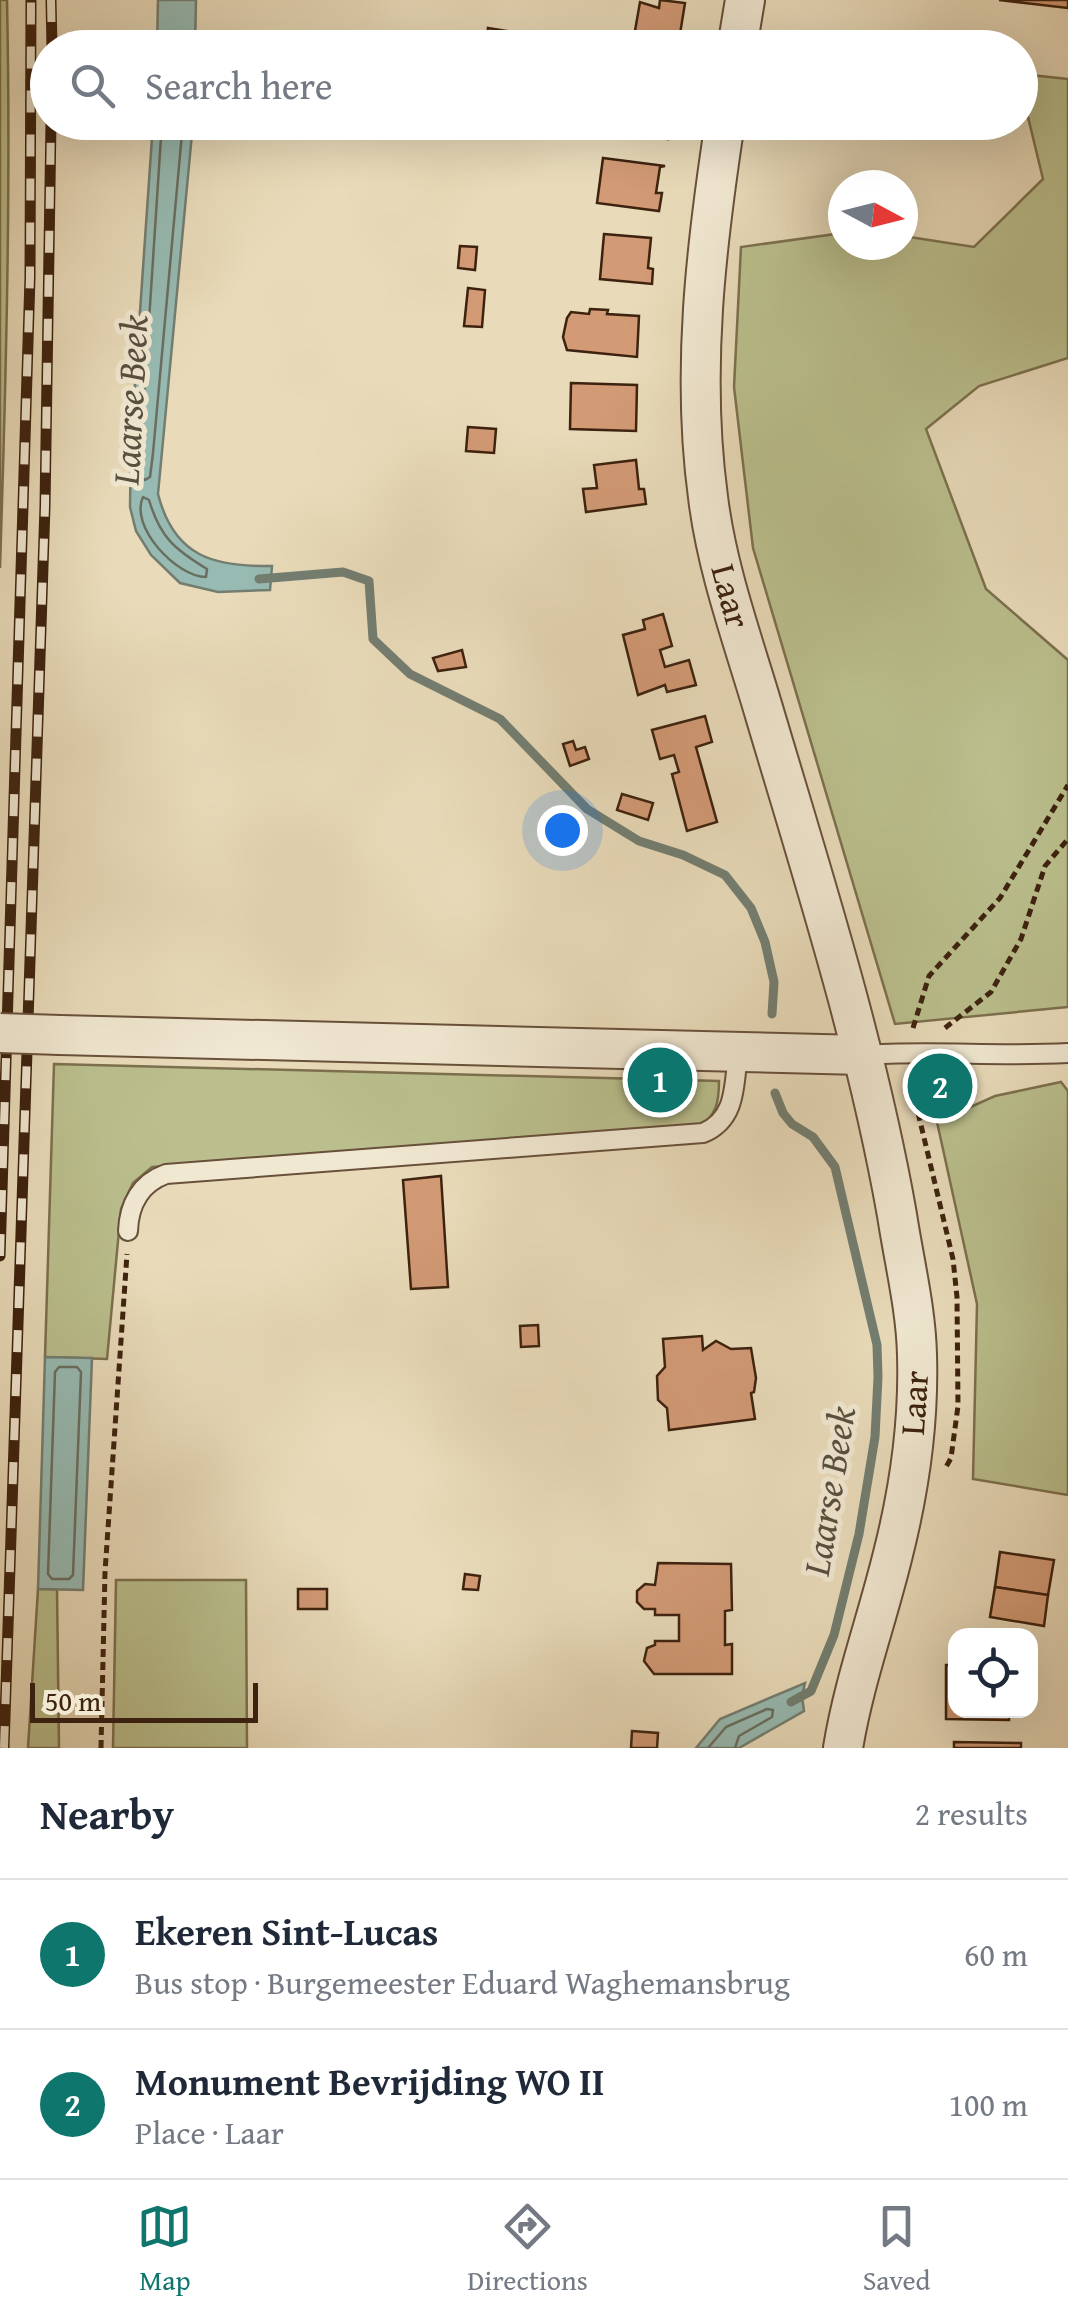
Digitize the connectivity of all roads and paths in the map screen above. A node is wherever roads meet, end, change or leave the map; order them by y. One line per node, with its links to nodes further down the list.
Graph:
1 (744, 0): 2 (street)
2 (740, 30)
3 (722, 140): 10 (street, Laar)
4 (1068, 785): 7 (path)
5 (1068, 839): 7 (path)
6 (0, 1034): 8 (street, bridge)
7 (906, 1050): 9 (lane); 10 (lane)
8 (738, 1052): 10 (street); 11 (lane)
9 (1068, 1053)
10 (862, 1055): 13 (street, Laar)
11 (128, 1230): 12 (path)
12 (101, 1748)
13 (843, 1748)

